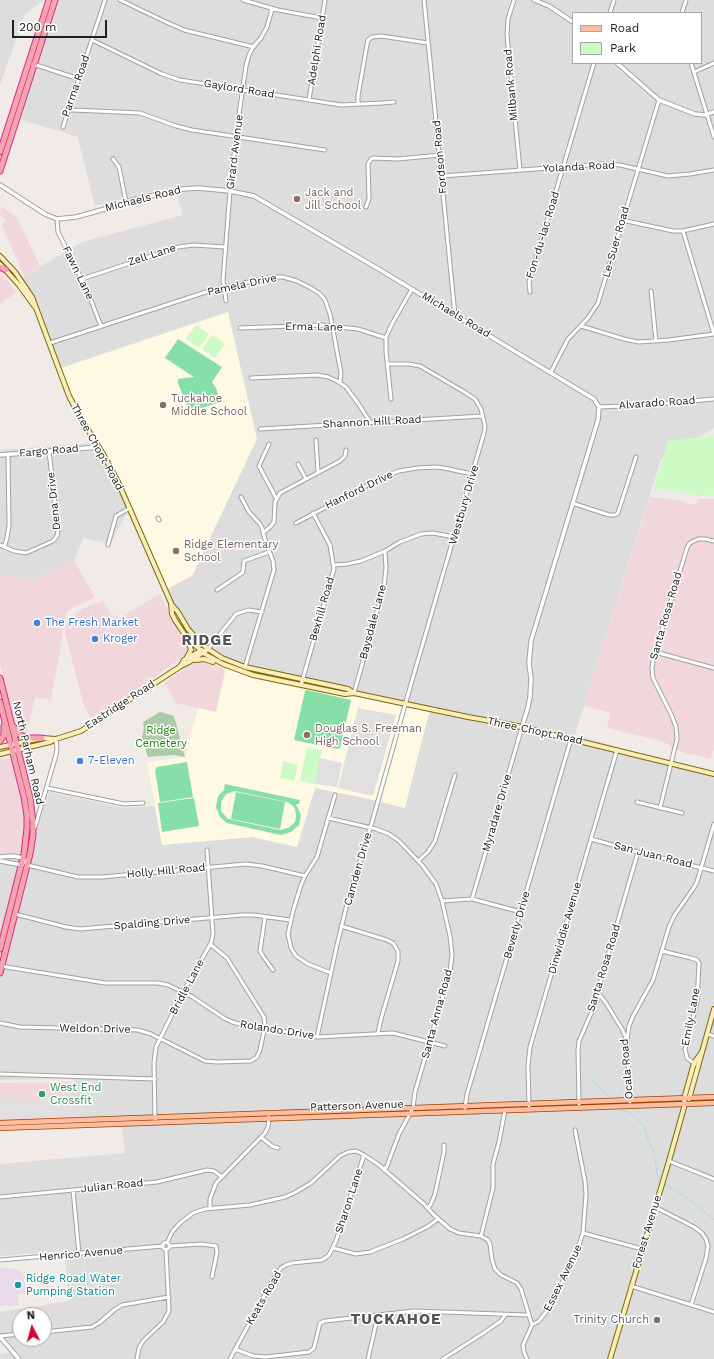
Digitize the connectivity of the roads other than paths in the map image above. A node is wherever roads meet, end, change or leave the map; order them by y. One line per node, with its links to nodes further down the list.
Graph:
1 (49, 0): 21 (highway)
2 (56, 0): 21 (highway)
3 (105, 0): 17 (street, Parma Road)
4 (120, 0): 19 (street)
5 (243, 0): 12 (street)
6 (325, 0): 15 (street, Adelphi Road)
7 (424, 0): 18 (street, Fordson Road)
8 (514, 0): 44 (street, Milbank Road)
9 (534, 0): 16 (street)
10 (614, 0): 13 (street)
11 (686, 0): 14 (street)
12 (272, 9): 15 (street); 19 (street, Girard Avenue)
13 (610, 12)
14 (682, 12)
15 (322, 18): 28 (street, Adelphi Road)
16 (572, 21)
17 (92, 40): 26 (street, Parma Road); 27 (street, Gaylord Road)
18 (428, 43): 31 (street); 40 (street, Fordson Road)
19 (254, 47): 27 (street, Girard Avenue)
20 (714, 63): 25 (street)
21 (32, 64): 26 (street); 39 (highway); 46 (highway)
22 (594, 64): 42 (street, Fon-du-lac Road)
23 (618, 64): 29 (street)
24 (691, 64): 25 (street)
25 (694, 72): 34 (street)
26 (79, 79): 32 (street, Parma Road)
27 (243, 90): 28 (street, Gaylord Road); 36 (street, Girard Avenue)
28 (309, 100): 31 (street, Gaylord Road)
29 (659, 100): 34 (street); 43 (street, Le-Suer Road)
30 (394, 102): 31 (street, Gaylord Road)
31 (358, 104)
32 (69, 109): 35 (street, Parma Road); 36 (street)
33 (714, 112): 34 (street)
34 (707, 115): 37 (street)
35 (63, 127)
36 (236, 137): 38 (street); 49 (street, Girard Avenue)
37 (714, 137)
38 (325, 150)
39 (0, 152)
40 (440, 155): 47 (street, Fordson Road); 51 (street)
41 (113, 159): 50 (street)
42 (564, 167): 43 (street, Yolanda Road); 44 (street, Yolanda Road); 65 (street, Fon-du-lac Road)
43 (638, 169): 45 (street, Yolanda Road); 53 (street, Le-Suer Road)
44 (520, 170): 47 (street, Yolanda Road)
45 (714, 170)
46 (0, 171)
47 (442, 176): 68 (street, Fordson Road)
48 (0, 185): 52 (street)
49 (230, 191): 50 (street, Michaels Road); 56 (street, Girard Avenue); 63 (street, Michaels Road)
50 (126, 202): 52 (street, Michaels Road)
51 (366, 207)
52 (57, 219): 61 (street, Fawn Lane)
53 (622, 220): 55 (street); 71 (street, Le-Suer Road)
54 (714, 224): 55 (street)
55 (683, 230): 73 (street)
56 (226, 247): 61 (street, Zell Lane); 62 (street, Girard Avenue)
57 (0, 256): 67 (main road, Three Chopt Road)
58 (0, 264): 60 (main road, Three Chopt Road)
59 (0, 267): 60 (highway)
60 (6, 270): 67 (main road, Three Chopt Road)
61 (82, 279): 69 (street, Fawn Lane)
62 (223, 287): 66 (street, Girard Avenue); 69 (street, Pamela Drive); 70 (street, Pamela Drive)
63 (412, 289): 68 (street, Michaels Road); 74 (street)
64 (651, 290): 75 (street)
65 (530, 292)
66 (226, 301)
67 (37, 311): 76 (main road, Three Chopt Road)
68 (455, 315): 78 (street, Michaels Road)
69 (101, 326): 76 (street, Pamela Drive)
70 (332, 326): 72 (street, Erma Lane); 74 (street, Erma Lane); 80 (street, Pamela Drive)
71 (581, 326): 75 (street); 78 (street, Le-Suer Road)
72 (240, 328)
73 (714, 334): 75 (street)
74 (386, 338): 77 (street)
75 (656, 341)
76 (50, 343): 89 (main road, Three Chopt Road)
77 (388, 364): 82 (street); 84 (street, Westbury Drive)
78 (551, 372): 83 (street, Michaels Road)
79 (251, 378): 80 (street)
80 (340, 383): 85 (street)
81 (714, 398): 83 (street, Alvarado Road)
82 (391, 399)
83 (600, 407): 101 (street)
84 (483, 416): 85 (street, Shannon Hill Road); 97 (street, Westbury Drive)
85 (370, 422): 86 (street, Shannon Hill Road)
86 (260, 429)
87 (316, 440): 96 (street)
88 (268, 444): 100 (street)
89 (99, 446): 91 (street, Fargo Road); 102 (main road, Three Chopt Road)
90 (346, 450): 96 (street)
91 (49, 451): 93 (street, Fargo Road); 110 (street, Dena Drive)
92 (0, 454): 93 (street, Fargo Road)
93 (8, 454): 110 (street)
94 (636, 456): 101 (street)
95 (298, 464): 98 (street)
96 (318, 472): 98 (street)
97 (472, 474): 103 (street, Hanford Drive); 106 (street, Westbury Drive)
98 (306, 478): 100 (street)
99 (241, 497): 105 (street)
100 (276, 498): 105 (street)
101 (572, 503): 133 (street)
102 (130, 508): 109 (street); 115 (main road, Three Chopt Road)
103 (313, 513): 104 (street, Hanford Drive); 113 (street, Bexhill Road)
104 (296, 523)
105 (264, 532): 112 (street)
106 (454, 537): 111 (street); 130 (street, Westbury Drive)
107 (714, 541): 120 (street, Santa Rosa Road)
108 (0, 545): 110 (street, Dena Drive)
109 (108, 545)
110 (4, 547)
111 (385, 551): 113 (street); 128 (street, Baysdale Lane)
112 (269, 552): 114 (street); 116 (street)
113 (334, 565): 126 (street, Bexhill Road)
114 (217, 590)
115 (171, 604): 117 (main road, Three Chopt Road); 118 (main road, Three Chopt Road)
116 (262, 612): 118 (street); 123 (street)
117 (187, 638): 119 (main road, Three Chopt Road); 121 (main road)
118 (208, 649): 119 (main road, Eastridge Road); 123 (main road, Three Chopt Road)
119 (202, 651): 121 (main road, Eastridge Road); 122 (main road, Three Chopt Road)
120 (655, 652): 124 (street); 143 (street, Santa Rosa Road)
121 (187, 661): 122 (main road); 135 (main road, Eastridge Road)
122 (223, 664): 127 (main road, Three Chopt Road)
123 (245, 667): 126 (main road, Three Chopt Road)
124 (714, 668)
125 (0, 678): 132 (highway, North Parham Road)
126 (302, 679): 127 (street, Bexhill Road); 128 (main road, Three Chopt Road)
127 (301, 685): 128 (main road, Three Chopt Road)
128 (354, 693): 130 (main road, Three Chopt Road)
129 (0, 702): 131 (highway, North Parham Road)
130 (405, 704): 133 (main road, Three Chopt Road); 155 (street, Camden Drive)
131 (3, 713): 137 (highway); 138 (highway, North Parham Road)
132 (11, 723): 134 (highway); 138 (highway, North Parham Road)
133 (522, 727): 136 (main road, Three Chopt Road); 169 (street, Myradare Drive)
134 (42, 738): 135 (main road, Eastridge Road); 138 (main road, Eastridge Road)
135 (56, 739): 141 (main road, Eastridge Road); 147 (street)
136 (572, 739): 140 (main road, Three Chopt Road); 171 (street, Beverly Drive)
137 (0, 741)
138 (14, 744): 139 (main road, Eastridge Road); 141 (highway, North Parham Road)
139 (0, 747)
140 (617, 750): 143 (main road, Three Chopt Road); 157 (street, Dinwiddie Avenue)
141 (15, 751): 142 (main road, Eastridge Road); 144 (highway, North Parham Road)
142 (0, 754)
143 (671, 763): 145 (main road, Three Chopt Road); 151 (street, Santa Rosa Road)
144 (20, 771): 156 (highway, North Parham Road); 161 (highway, North Parham Road)
145 (714, 774)
146 (455, 775): 163 (street)
147 (47, 788): 150 (street); 156 (street)
148 (335, 795): 153 (street)
149 (637, 802): 151 (street)
150 (143, 803)
151 (660, 808): 152 (street)
152 (682, 813)
153 (328, 818): 155 (street, Santa Anna Road); 168 (street)
154 (714, 824): 166 (street)
155 (370, 828): 163 (street, Santa Anna Road); 176 (street, Camden Drive)
156 (32, 835): 164 (highway, North Parham Road)
157 (591, 839): 159 (street, San Juan Road); 208 (street, Dinwiddie Avenue)
158 (207, 850): 165 (street, Bridle Lane)
159 (638, 852): 166 (street, San Juan Road); 185 (street, Santa Rosa Road)
160 (0, 856): 161 (street)
161 (23, 858): 164 (highway, North Parham Road)
162 (0, 861): 164 (street, Holly Hill Road)
163 (418, 861): 170 (street, Santa Anna Road)
164 (24, 865): 165 (street, Holly Hill Road); 172 (highway, North Parham Road); 178 (highway, North Parham Road)
165 (209, 867): 168 (street, Holly Hill Road); 174 (street, Bridle Lane)
166 (701, 868): 167 (street, San Juan Road); 179 (street)
167 (714, 871)
168 (305, 876): 175 (street)
169 (472, 899): 170 (street); 171 (street)
170 (442, 901): 195 (street, Santa Anna Road)
171 (520, 912): 210 (street, Beverly Drive)
172 (15, 914): 174 (street, Spalding Drive); 180 (highway, North Parham Road)
173 (265, 917): 174 (street, Spalding Drive); 175 (street, Spalding Drive); 181 (street)
174 (213, 918): 177 (street, Bridle Lane)
175 (290, 920): 183 (street)
176 (341, 926): 183 (street, Camden Drive); 189 (street)
177 (210, 944): 184 (street, Bridle Lane); 188 (street)
178 (0, 949)
179 (662, 951): 194 (street); 198 (street, Emily Lane)
180 (1, 966): 182 (highway, North Parham Road); 184 (street, Rolando Drive)
181 (273, 970)
182 (0, 973)
183 (331, 974): 192 (street, Camden Drive)
184 (184, 992): 188 (street, Rolando Drive); 193 (street, Bridle Lane)
185 (598, 993): 194 (street, Ocala Road); 207 (street, Santa Rosa Road)
186 (714, 1009): 190 (main road, Forest Avenue)
187 (0, 1023): 193 (street, Weldon Drive)
188 (264, 1029): 192 (street, Rolando Drive); 193 (street, Weldon Drive)
189 (378, 1033): 192 (street, Rolando Drive); 195 (street, Rolando Drive)
190 (707, 1034): 191 (street); 197 (main road, Forest Avenue)
191 (714, 1036)
192 (317, 1037)
193 (160, 1039): 201 (street, Bridle Lane)
194 (627, 1040): 204 (street, Ocala Road)
195 (430, 1042): 196 (street, Rolando Drive); 209 (street, Santa Anna Road)
196 (446, 1046)
197 (702, 1052): 198 (main road, Forest Avenue); 199 (main road, Forest Avenue)
198 (694, 1063): 199 (street, Emily Lane); 203 (main road, Forest Avenue)
199 (699, 1066): 203 (main road, Forest Avenue)
200 (0, 1074): 201 (street)
201 (155, 1079): 214 (street, Bridle Lane)
202 (714, 1097): 203 (main road, Patterson Avenue)
203 (686, 1100): 204 (main road, Patterson Avenue); 205 (main road, Patterson Avenue); 222 (main road, Forest Avenue)
204 (630, 1103): 207 (main road, Patterson Avenue)
205 (714, 1103)
206 (506, 1105): 208 (main road, Patterson Avenue); 210 (main road, Patterson Avenue); 211 (street)
207 (579, 1105): 208 (main road, Patterson Avenue)
208 (529, 1107): 211 (main road, Patterson Avenue)
209 (413, 1108): 210 (main road, Patterson Avenue); 212 (street, Santa Anna Road); 213 (main road, Patterson Avenue)
210 (465, 1109): 211 (main road, Patterson Avenue); 212 (main road, Patterson Avenue)
211 (505, 1110): 233 (street)
212 (410, 1114): 213 (main road, Patterson Avenue); 223 (street, Santa Anna Road)
213 (269, 1116): 214 (main road, Patterson Avenue); 218 (street)
214 (155, 1120): 215 (main road, Patterson Avenue); 216 (main road, Patterson Avenue)
215 (0, 1123)
216 (0, 1128)
217 (575, 1130): 232 (street, Essex Avenue)
218 (262, 1138): 220 (street); 224 (street)
219 (444, 1145): 230 (street)
220 (278, 1148)
221 (364, 1155): 223 (street); 229 (street); 237 (street, Sharon Lane)
222 (669, 1161): 225 (street); 228 (main road, Forest Avenue)
223 (384, 1170): 230 (street)
224 (222, 1177): 226 (street, Julian Road); 229 (street)
225 (714, 1178)
226 (73, 1190): 227 (street, Julian Road); 240 (street)
227 (0, 1197)
228 (655, 1207): 238 (main road, Forest Avenue); 245 (street)
229 (210, 1208): 234 (street)
230 (428, 1208): 231 (street)
231 (438, 1219): 233 (street); 237 (street)
232 (583, 1233): 238 (street); 250 (street, Essex Avenue)
233 (480, 1236): 249 (street)
234 (167, 1243): 235 (street); 236 (street)
235 (163, 1246): 239 (street); 240 (street, Henrico Avenue)
236 (170, 1246): 239 (street); 242 (street)
237 (333, 1248): 254 (street, Keats Road)
238 (642, 1249): 243 (main road, Forest Avenue)
239 (166, 1250): 244 (street)
240 (80, 1254): 241 (street, Henrico Avenue)
241 (0, 1260)
242 (212, 1277)
243 (631, 1286): 245 (street); 261 (main road, Forest Avenue)
244 (169, 1297): 251 (street); 256 (street)
245 (691, 1305): 246 (street)
246 (714, 1312)
247 (378, 1315): 248 (street); 254 (street); 258 (street)
248 (505, 1315): 249 (street); 259 (street)
249 (528, 1315): 250 (street)
250 (532, 1325): 260 (street)
251 (52, 1331)
252 (12, 1335): 253 (street)
253 (0, 1336): 255 (street)
254 (235, 1349): 257 (street, Keats Road)
255 (19, 1359)
256 (137, 1359)
257 (230, 1359)
258 (368, 1359)
259 (443, 1359)
260 (527, 1359)
261 (610, 1359)

